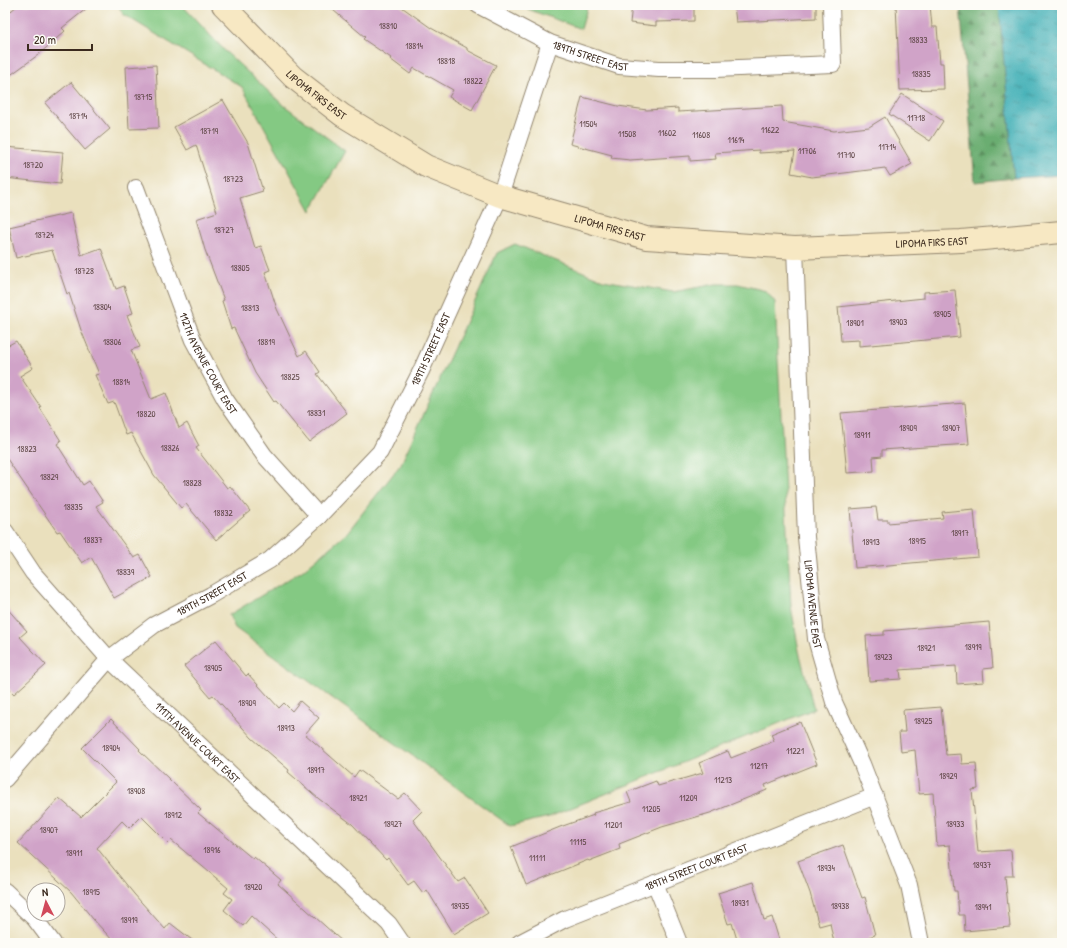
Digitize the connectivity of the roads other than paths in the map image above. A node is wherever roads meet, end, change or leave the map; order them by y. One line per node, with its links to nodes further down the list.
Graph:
1 (223, 5): 6 (street, LIPOMA FIRS EAST)
2 (478, 5): 4 (street)
3 (831, 5): 4 (street, 189TH STREET EAST)
4 (550, 43): 6 (street, 189TH STREET EAST)
5 (136, 188): 9 (street, 112TH AVENUE COURT EAST)
6 (500, 196): 8 (street, LIPOMA FIRS EAST); 9 (street, 189TH STREET EAST)
7 (1062, 232): 8 (street, LIPOMA FIRS EAST)
8 (795, 248): 13 (street, LIPOMA AVENUE EAST)
9 (319, 516): 11 (street, 189TH STREET EAST)
10 (5, 531): 11 (street, 111TH AVENUE COURT EAST)
11 (109, 659): 12 (street, 189TH STREET EAST); 17 (street, 111TH AVENUE COURT EAST)
12 (5, 779)
13 (874, 796): 14 (street, 189TH STREET COURT EAST); 20 (street, LIPOMA AVENUE EAST)
14 (655, 883): 18 (street, 189TH STREET COURT EAST); 19 (street)
15 (5, 891): 16 (street)
16 (52, 943)
17 (402, 943)
18 (519, 943)
19 (679, 943)
20 (921, 943)

